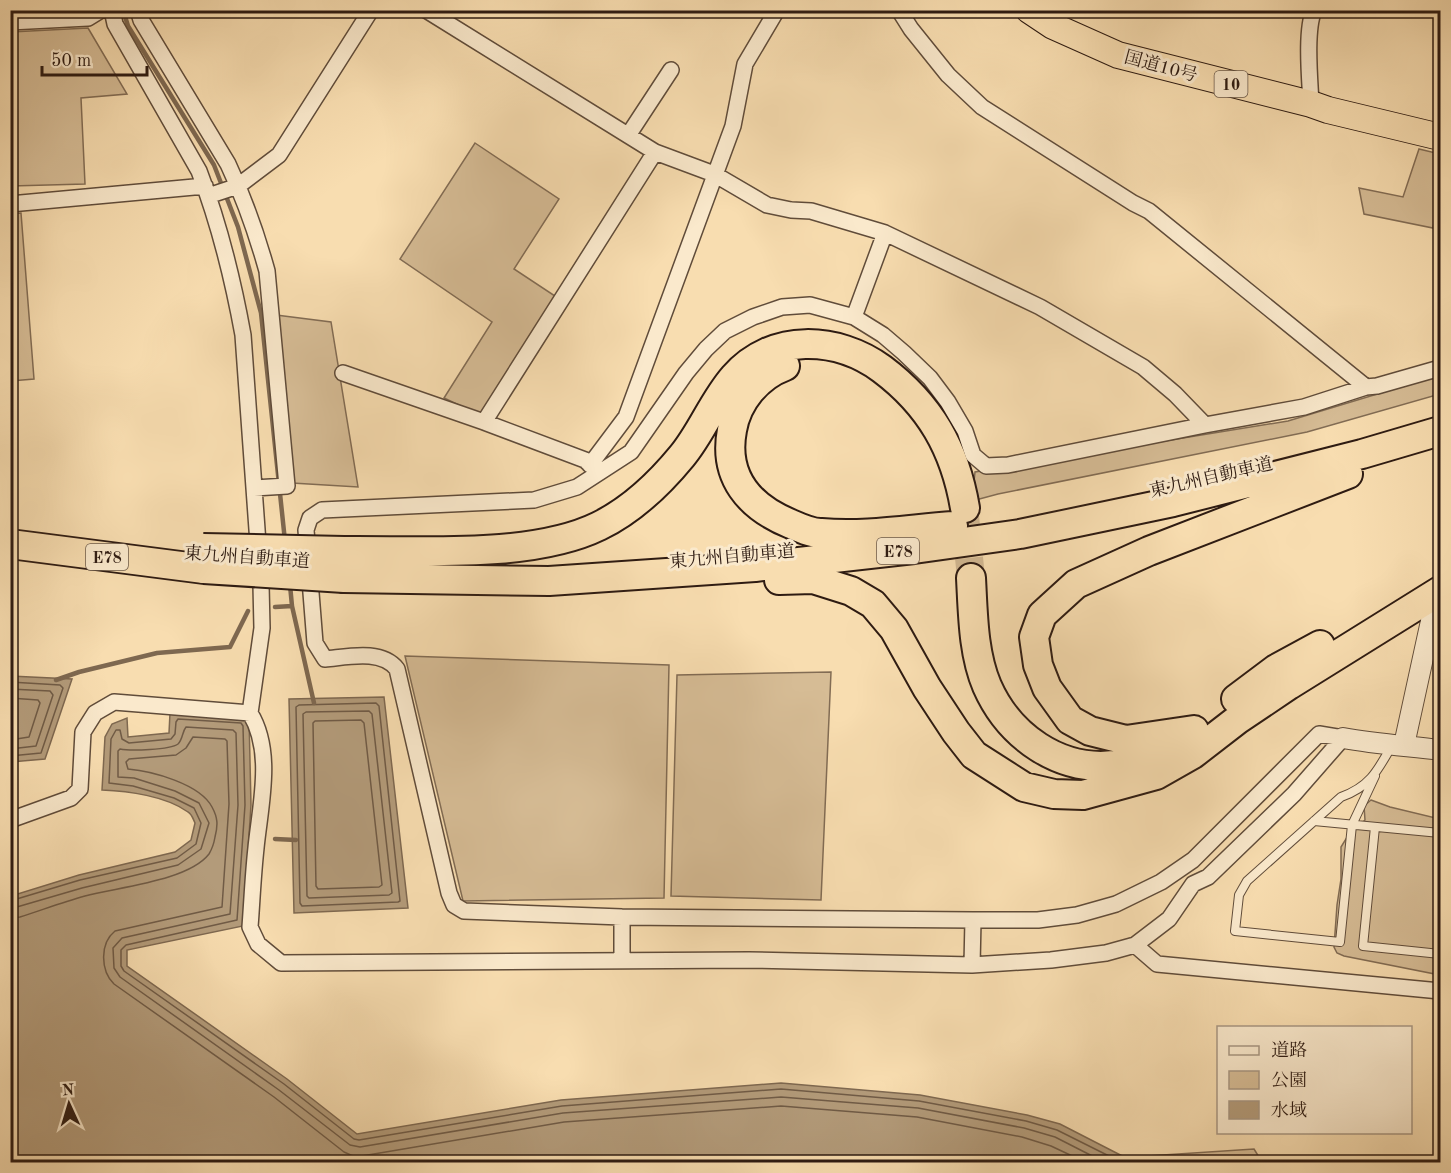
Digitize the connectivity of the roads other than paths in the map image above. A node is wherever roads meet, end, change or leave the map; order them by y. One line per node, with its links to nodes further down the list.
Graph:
1 (101, 10): 10 (street)
2 (112, 10): 18 (street)
3 (138, 10): 17 (street)
4 (371, 10): 17 (street)
5 (426, 10): 13 (street)
6 (777, 10): 16 (street)
7 (899, 10): 24 (street)
8 (1029, 10): 12 (highway, 国道10号 / 10)
9 (1314, 10): 12 (street)
10 (10, 22)
11 (671, 70): 13 (street)
12 (1311, 104): 14 (highway, 国道10号 / 10)
13 (629, 134): 15 (street)
14 (1440, 137)
15 (656, 152): 16 (street); 26 (street)
16 (714, 174): 20 (street); 30 (street)
17 (238, 186): 18 (street); 31 (street)
18 (206, 191): 19 (street); 31 (street)
19 (10, 204)
20 (885, 233): 21 (street); 27 (street)
21 (854, 317): 27 (street); 30 (street)
22 (1440, 368): 24 (street)
23 (343, 373): 26 (street)
24 (1366, 387): 27 (street)
25 (1440, 416): 32 (highway, 東九州自動車道 / E78)
26 (484, 422): 30 (street)
27 (1205, 425)
28 (1440, 431): 38 (highway, 東九州自動車道 / E78)
29 (1440, 441): 41 (highway)
30 (595, 469): 52 (street)
31 (254, 488): 40 (street)
32 (1000, 522): 36 (highway, 東九州自動車道 / E78); 36 (highway)
33 (10, 532): 35 (highway, 東九州自動車道 / E78)
34 (10, 544): 35 (highway, 東九州自動車道 / E78)
35 (203, 557): 36 (highway, 東九州自動車道 / E78)
36 (344, 564): 38 (highway, 東九州自動車道 / E78)
37 (1440, 573): 41 (highway)
38 (549, 581): 46 (highway)
39 (1437, 602): 43 (street); 46 (highway)
40 (250, 713): 47 (street); 56 (street)
41 (1194, 730): 46 (highway)
42 (1343, 738): 43 (street); 53 (street); 54 (street)
43 (1398, 746): 44 (street); 45 (lane)
44 (1440, 750)
45 (1375, 776): 48 (lane); 49 (lane)
46 (1112, 788)
47 (10, 820)
48 (1314, 821): 49 (lane); 49 (lane)
49 (1352, 825): 50 (lane)
50 (1375, 827): 51 (lane); 55 (lane)
51 (1440, 833)
52 (622, 917): 53 (street); 56 (street)
53 (973, 920): 57 (street)
54 (1135, 945): 57 (street); 58 (street)
55 (1440, 954)
56 (622, 961): 57 (street)
57 (972, 965)
58 (1440, 991)

